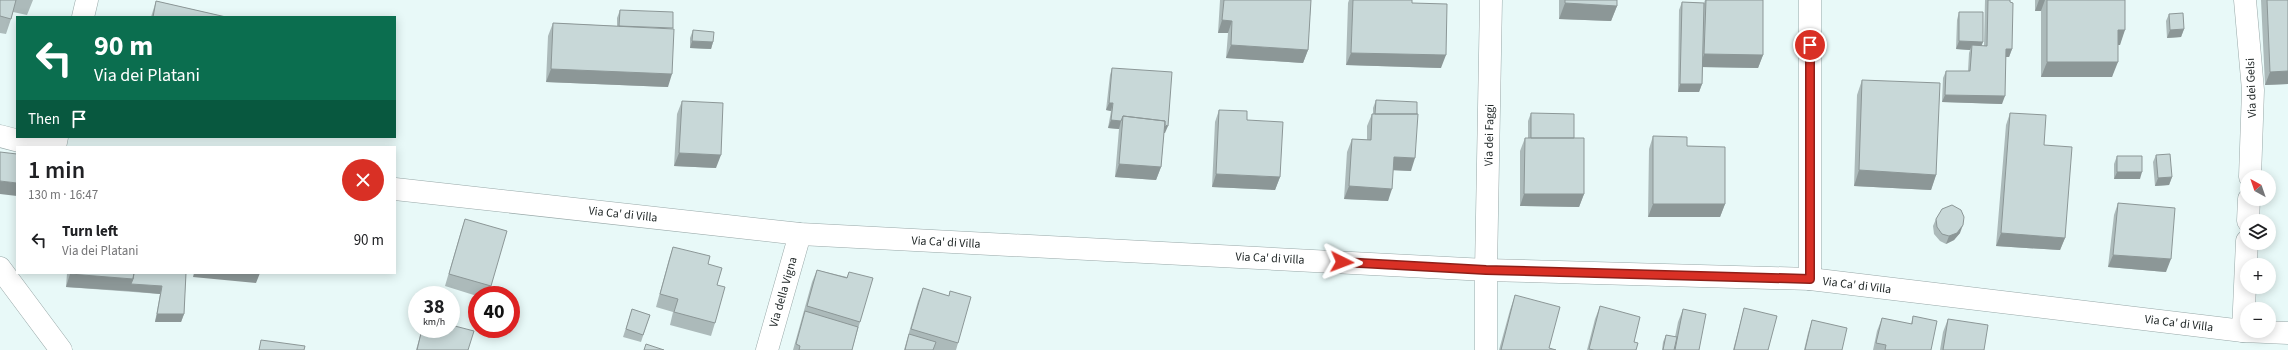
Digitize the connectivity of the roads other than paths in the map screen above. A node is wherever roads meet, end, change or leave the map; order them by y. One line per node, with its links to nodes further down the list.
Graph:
1 (87, 0): 5 (street)
2 (1491, 0): 13 (street, Via dei Faggi)
3 (1810, 0): 14 (street)
4 (2245, 0): 8 (street, Via dei Gelsi)
5 (83, 16)
6 (0, 136): 7 (street)
7 (38, 146)
8 (2250, 170)
9 (396, 189): 10 (street, Via Ca' di Villa)
10 (800, 234): 13 (street, Via Ca' di Villa); 20 (street, Via della Vigna)
11 (2247, 250): 15 (street)
12 (0, 268): 19 (street)
13 (1486, 270): 14 (street, Via Ca' di Villa); 21 (street, Via dei Faggi)
14 (1810, 279): 16 (street, Via Ca' di Villa)
15 (2244, 302)
16 (2240, 331)
17 (2276, 332): 18 (street, Via Ca' di Villa)
18 (2288, 333)
19 (61, 350)
20 (767, 350)
21 (1486, 350)

